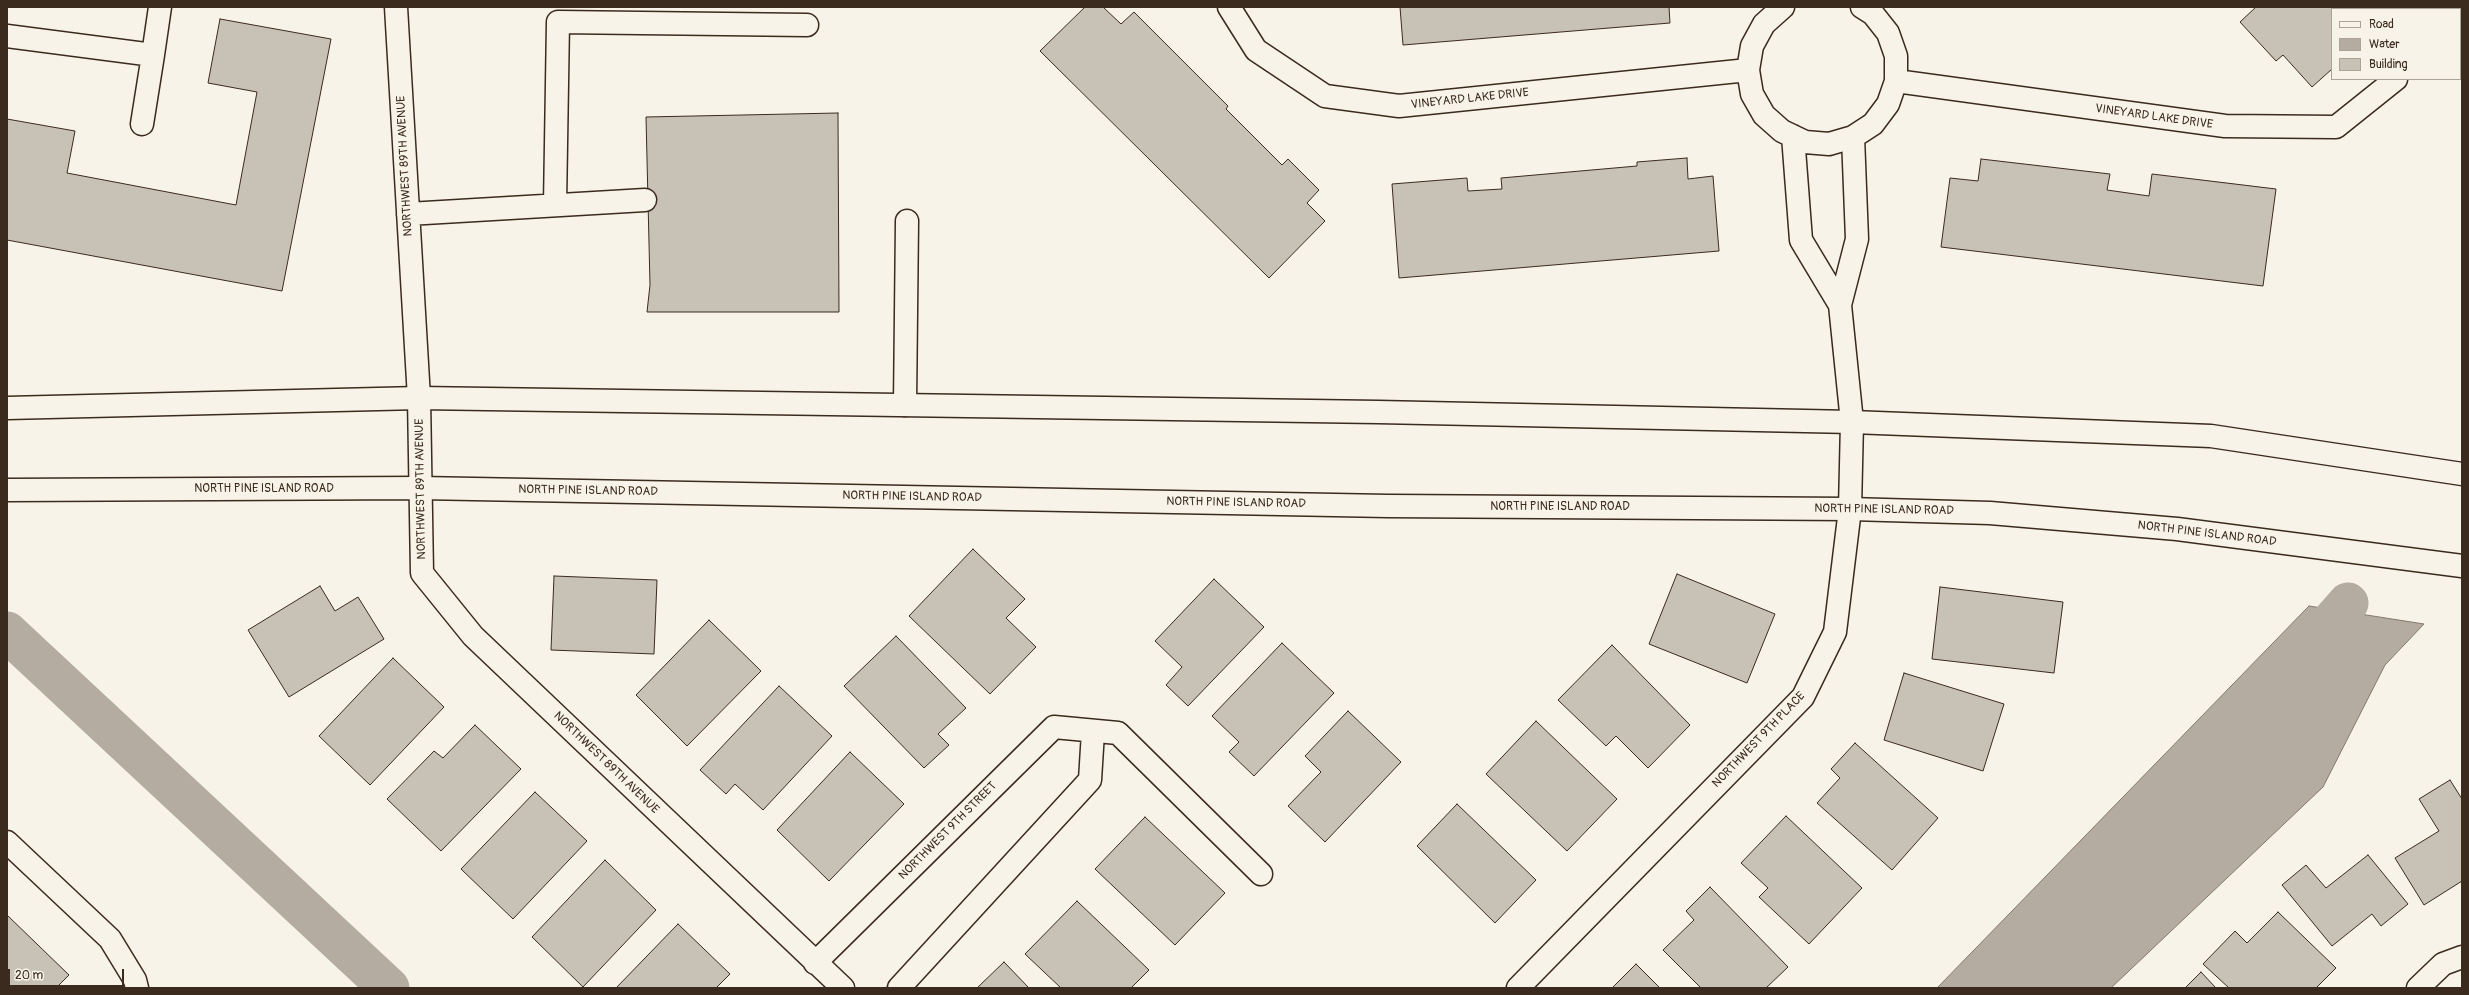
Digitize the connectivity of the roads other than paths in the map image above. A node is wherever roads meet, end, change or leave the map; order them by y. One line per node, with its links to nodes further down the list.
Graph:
1 (160, 7): 8 (street)
2 (396, 7): 17 (street, NORTHWEST 89TH AVENUE)
3 (1229, 7): 9 (street, VINEYARD LAKE DRIVE)
4 (1783, 7): 9 (street)
5 (1862, 7): 11 (street)
6 (807, 25): 16 (street)
7 (7, 36): 8 (street)
8 (153, 55): 12 (street)
9 (1748, 70): 13 (street)
10 (2395, 80): 11 (street, VINEYARD LAKE DRIVE)
11 (1896, 81): 14 (street)
12 (142, 124)
13 (1793, 136): 14 (street); 19 (street)
14 (1853, 137): 19 (street)
15 (645, 200): 16 (street)
16 (555, 205): 17 (street)
17 (408, 214): 20 (street, NORTHWEST 89TH AVENUE)
18 (907, 221): 21 (street)
19 (1840, 305): 23 (street, NORTHWEST 9TH PLACE)
20 (419, 398): 21 (street); 22 (street); 25 (street, NORTHWEST 89TH AVENUE)
21 (905, 405): 23 (street)
22 (7, 408)
23 (1852, 422): 24 (street); 27 (street, NORTHWEST 9TH PLACE)
24 (2462, 474)
25 (420, 488): 26 (street, NORTH PINE ISLAND ROAD); 27 (street, NORTH PINE ISLAND ROAD); 33 (street, NORTHWEST 89TH AVENUE)
26 (7, 490)
27 (1850, 509): 28 (street, NORTH PINE ISLAND ROAD); 37 (street, NORTHWEST 9TH PLACE)
28 (2462, 566)
29 (1093, 732): 31 (street, NORTHWEST 9TH STREET); 33 (street, NORTHWEST 9TH STREET); 36 (street)
30 (7, 842): 34 (street)
31 (1261, 874)
32 (2462, 957): 38 (street)
33 (815, 963): 35 (street, NORTHWEST 89TH AVENUE)
34 (137, 988)
35 (843, 988)
36 (899, 988)
37 (1518, 988)
38 (2418, 988)

